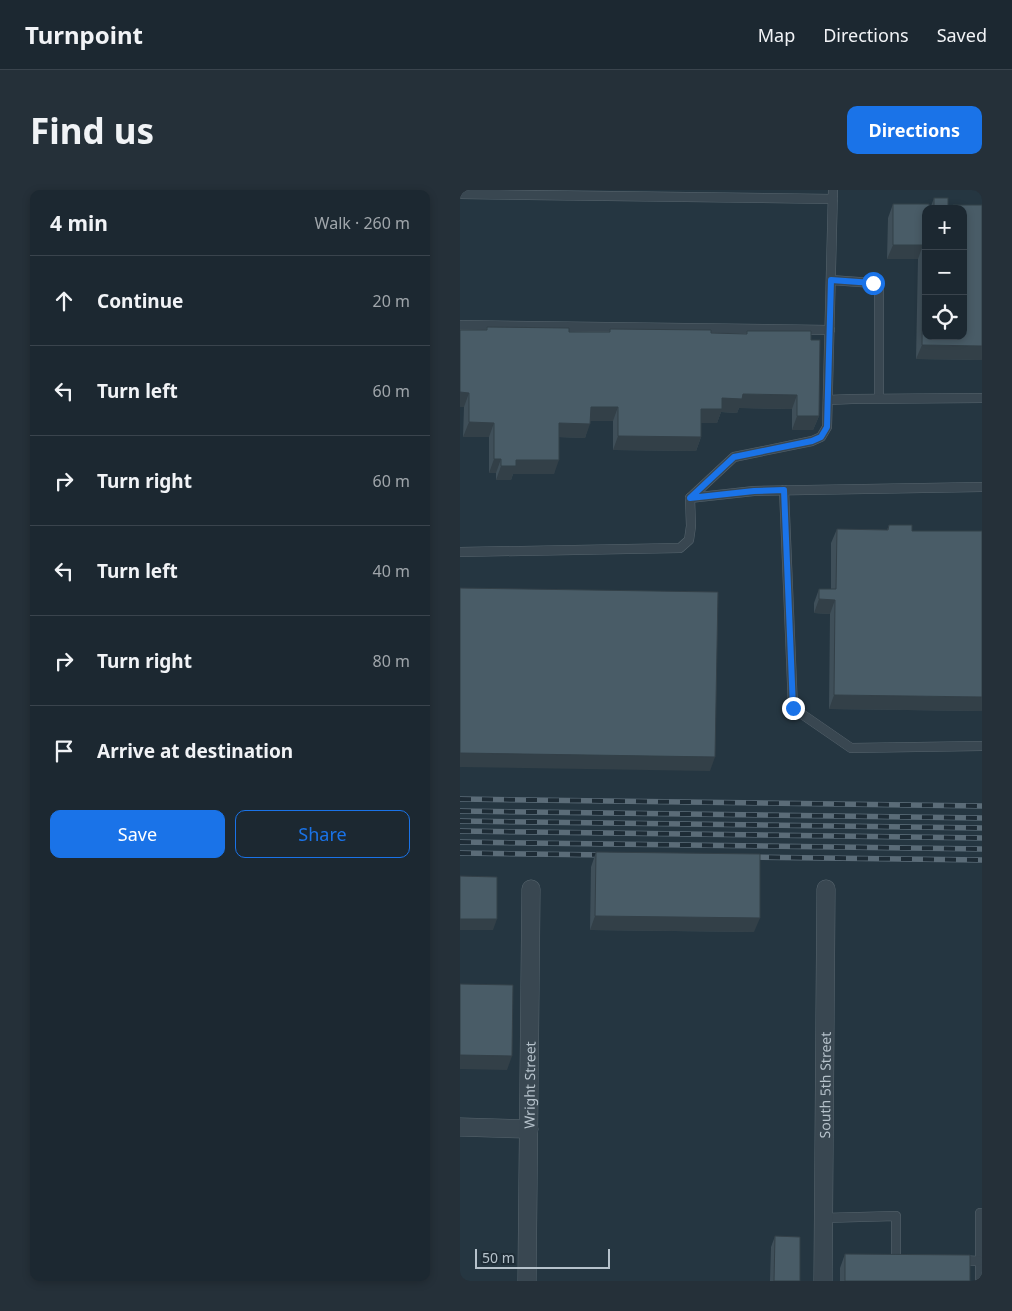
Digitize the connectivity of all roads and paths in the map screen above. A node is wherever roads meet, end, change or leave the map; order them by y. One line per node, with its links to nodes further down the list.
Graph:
1 (514, 193): 2 (lane); 3 (lane)
2 (643, 193): 4 (lane)
3 (460, 194)
4 (833, 195): 5 (lane)
5 (831, 280): 7 (lane); 8 (lane)
6 (460, 325): 7 (lane)
7 (830, 330): 10 (lane)
8 (878, 398): 9 (lane); 10 (lane)
9 (982, 398)
10 (828, 400): 13 (lane)
11 (982, 487): 12 (lane)
12 (784, 490): 13 (lane); 15 (lane)
13 (690, 498): 14 (lane)
14 (460, 552)
15 (982, 746)
16 (531, 889): 19 (street, Wright Street)
17 (826, 889): 21 (street, South 5th Street)
18 (460, 1127): 19 (street)
19 (529, 1129): 25 (street, Wright Street)
20 (980, 1213): 24 (lane)
21 (823, 1218): 22 (lane); 26 (street, South 5th Street)
22 (914, 1260)
23 (952, 1260): 24 (lane)
24 (979, 1261): 27 (lane)
25 (527, 1281)
26 (823, 1281)
27 (980, 1281)

